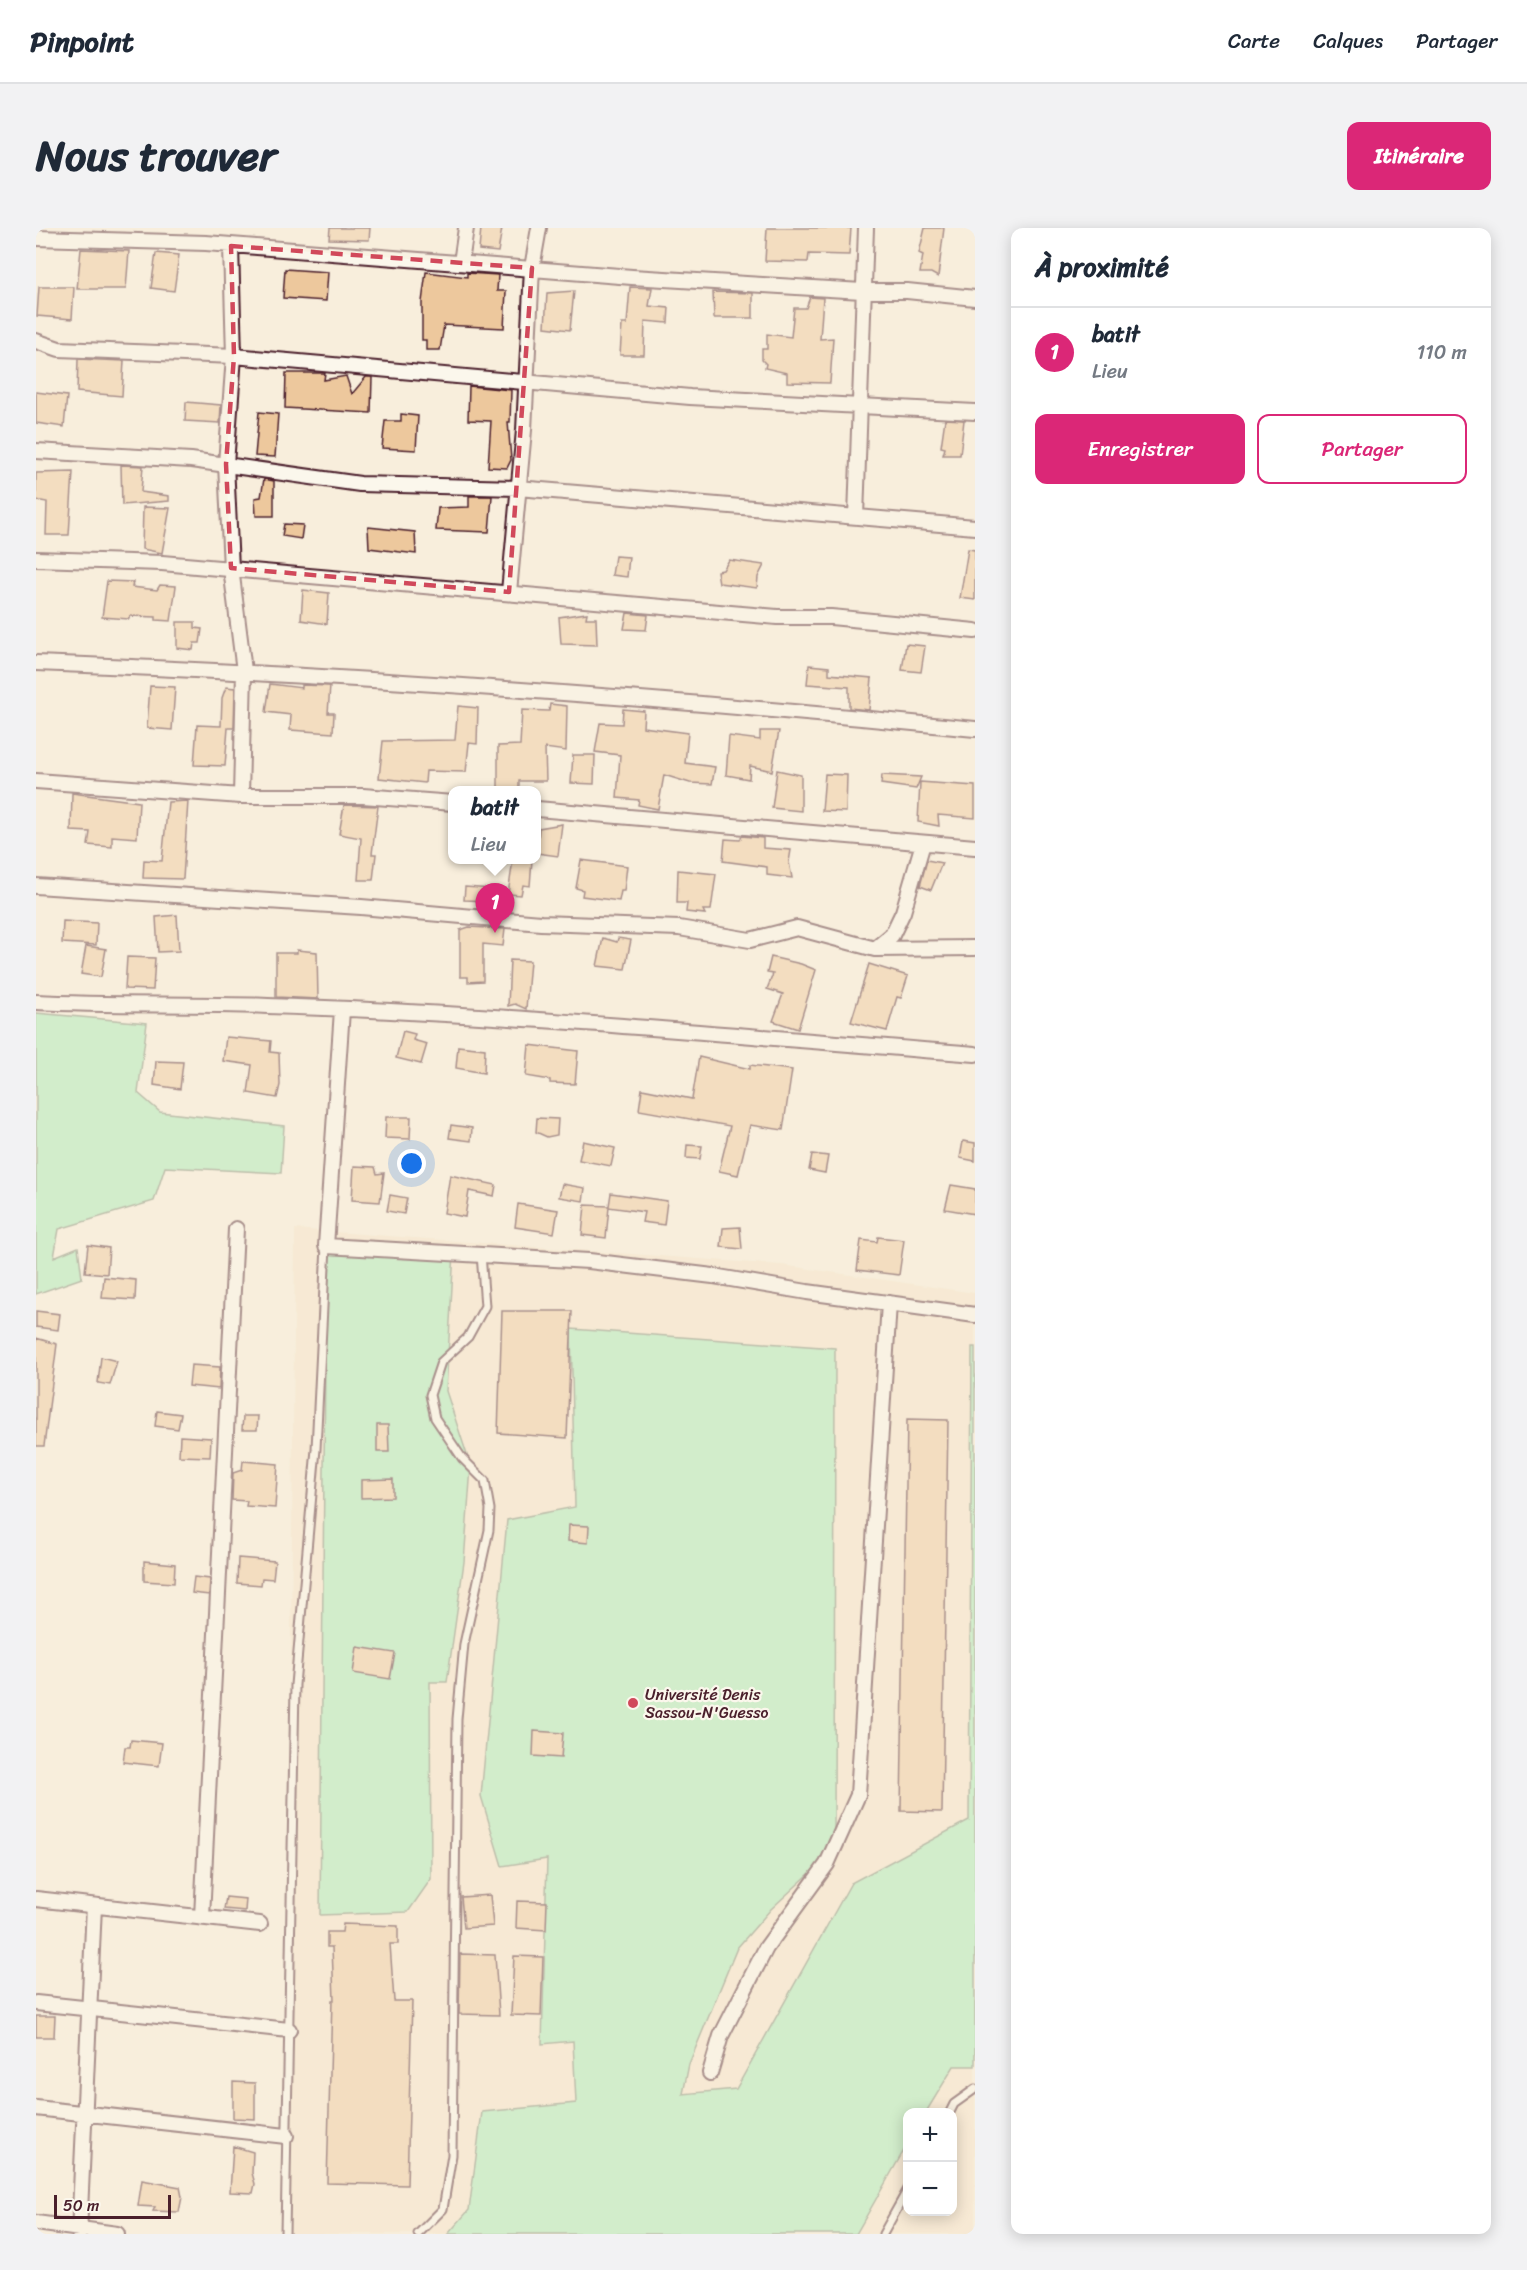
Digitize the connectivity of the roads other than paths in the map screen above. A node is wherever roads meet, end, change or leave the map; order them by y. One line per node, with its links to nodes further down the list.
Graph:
1 (466, 228): 6 (street)
2 (539, 228): 7 (street)
3 (866, 228): 8 (street)
4 (36, 237): 5 (street)
5 (231, 246): 6 (street); 11 (street)
6 (461, 264): 7 (street)
7 (532, 268): 8 (street); 12 (street)
8 (862, 291): 9 (street); 13 (street)
9 (975, 294)
10 (36, 341): 11 (street)
11 (234, 356): 12 (street); 16 (street)
12 (527, 384): 13 (street); 17 (street)
13 (860, 406): 14 (street); 18 (street)
14 (975, 412)
15 (36, 451): 16 (street)
16 (226, 464): 17 (street); 21 (street)
17 (518, 488): 18 (street); 22 (street)
18 (856, 516): 19 (street)
19 (975, 527)
20 (36, 559): 21 (street)
21 (231, 568): 22 (street); 25 (street)
22 (509, 592): 23 (street)
23 (975, 631)
24 (36, 663): 25 (street)
25 (244, 671): 26 (street); 28 (street)
26 (975, 729)
27 (36, 781): 28 (street)
28 (241, 796): 29 (street)
29 (448, 803)
30 (541, 809): 31 (street)
31 (923, 843): 32 (street); 35 (street)
32 (975, 847)
33 (36, 886): 35 (street)
34 (975, 948): 35 (street)
35 (875, 950)
36 (36, 1002): 37 (street)
37 (342, 1010): 38 (street); 40 (street)
38 (975, 1054)
39 (236, 1229): 46 (street)
40 (326, 1246): 41 (street); 50 (lane)
41 (482, 1254): 42 (street); 62 (lane)
42 (889, 1303): 43 (street); 51 (street)
43 (975, 1315)
44 (36, 1899): 45 (street)
45 (94, 1906): 46 (street); 49 (street)
46 (201, 1917): 47 (street)
47 (260, 1924)
48 (36, 2003): 49 (street)
49 (88, 2008): 50 (street); 55 (street)
50 (289, 2030): 56 (lane)
51 (710, 2073)
52 (975, 2089): 54 (lane)
53 (36, 2108): 55 (street)
54 (952, 2108)
55 (84, 2113): 56 (street); 59 (street)
56 (286, 2136): 61 (lane)
57 (903, 2198): 63 (lane)
58 (36, 2223): 59 (street)
59 (79, 2232): 60 (street)
60 (117, 2234)
61 (285, 2234)
62 (418, 2234)
63 (883, 2234)

